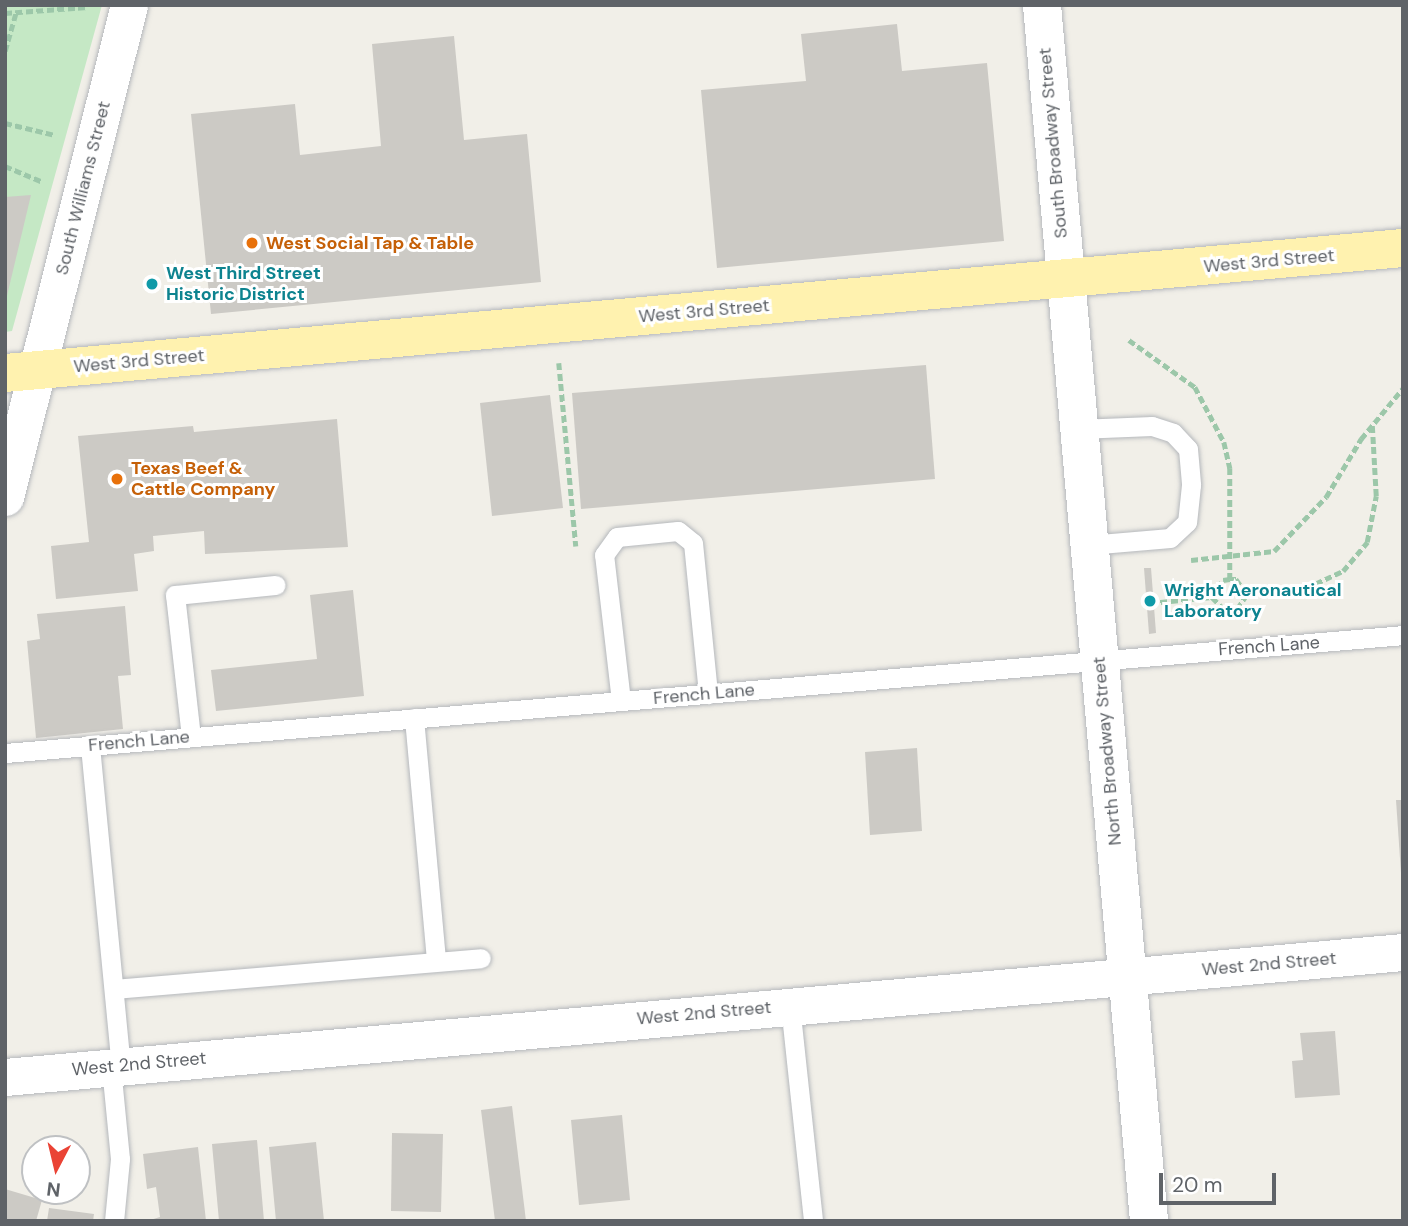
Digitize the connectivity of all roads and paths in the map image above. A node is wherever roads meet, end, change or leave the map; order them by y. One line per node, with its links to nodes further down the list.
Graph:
1 (1042, 5): 11 (street, South Broadway Street)
2 (113, 6): 3 (path); 13 (street, South Williams Street)
3 (16, 12): 4 (path); 5 (path)
4 (5, 13)
5 (5, 51)
6 (5, 123): 7 (path)
7 (55, 135)
8 (5, 166): 9 (path)
9 (43, 181)
10 (1403, 248): 11 (main road, West 3rd Street)
11 (1065, 281): 12 (main road, West 3rd Street); 16 (street, North Broadway Street)
12 (555, 324): 13 (main road, West 3rd Street); 19 (path)
13 (22, 372): 17 (street, South Williams Street)
14 (1403, 388): 15 (path)
15 (1372, 424): 20 (path); 22 (path)
16 (1078, 429): 18 (street, North Broadway Street); 18 (lane)
17 (5, 497)
18 (1088, 545): 26 (street, North Broadway Street)
19 (576, 555)
20 (1177, 561)
21 (276, 585): 30 (lane)
22 (1247, 594): 23 (path); 23 (path)
23 (1212, 597): 24 (path)
24 (1150, 603)
25 (1403, 635): 26 (lane, French Lane)
26 (1099, 659): 27 (lane, French Lane); 36 (street, North Broadway Street)
27 (708, 694): 28 (lane, French Lane); 28 (lane)
28 (621, 701): 29 (lane, French Lane)
29 (414, 719): 30 (lane, French Lane); 35 (lane)
30 (191, 737): 31 (lane, French Lane)
31 (90, 746): 32 (lane, French Lane); 37 (lane)
32 (5, 753)
33 (1403, 952): 36 (street, West 2nd Street)
34 (481, 958): 35 (lane)
35 (436, 961): 37 (lane)
36 (1127, 975): 38 (street, West 2nd Street); 43 (street, North Broadway Street)
37 (114, 989): 39 (lane)
38 (790, 1005): 39 (street, West 2nd Street); 42 (lane)
39 (116, 1066): 40 (street, West 2nd Street); 41 (lane)
40 (5, 1077)
41 (114, 1221)
42 (813, 1221)
43 (1149, 1221)

